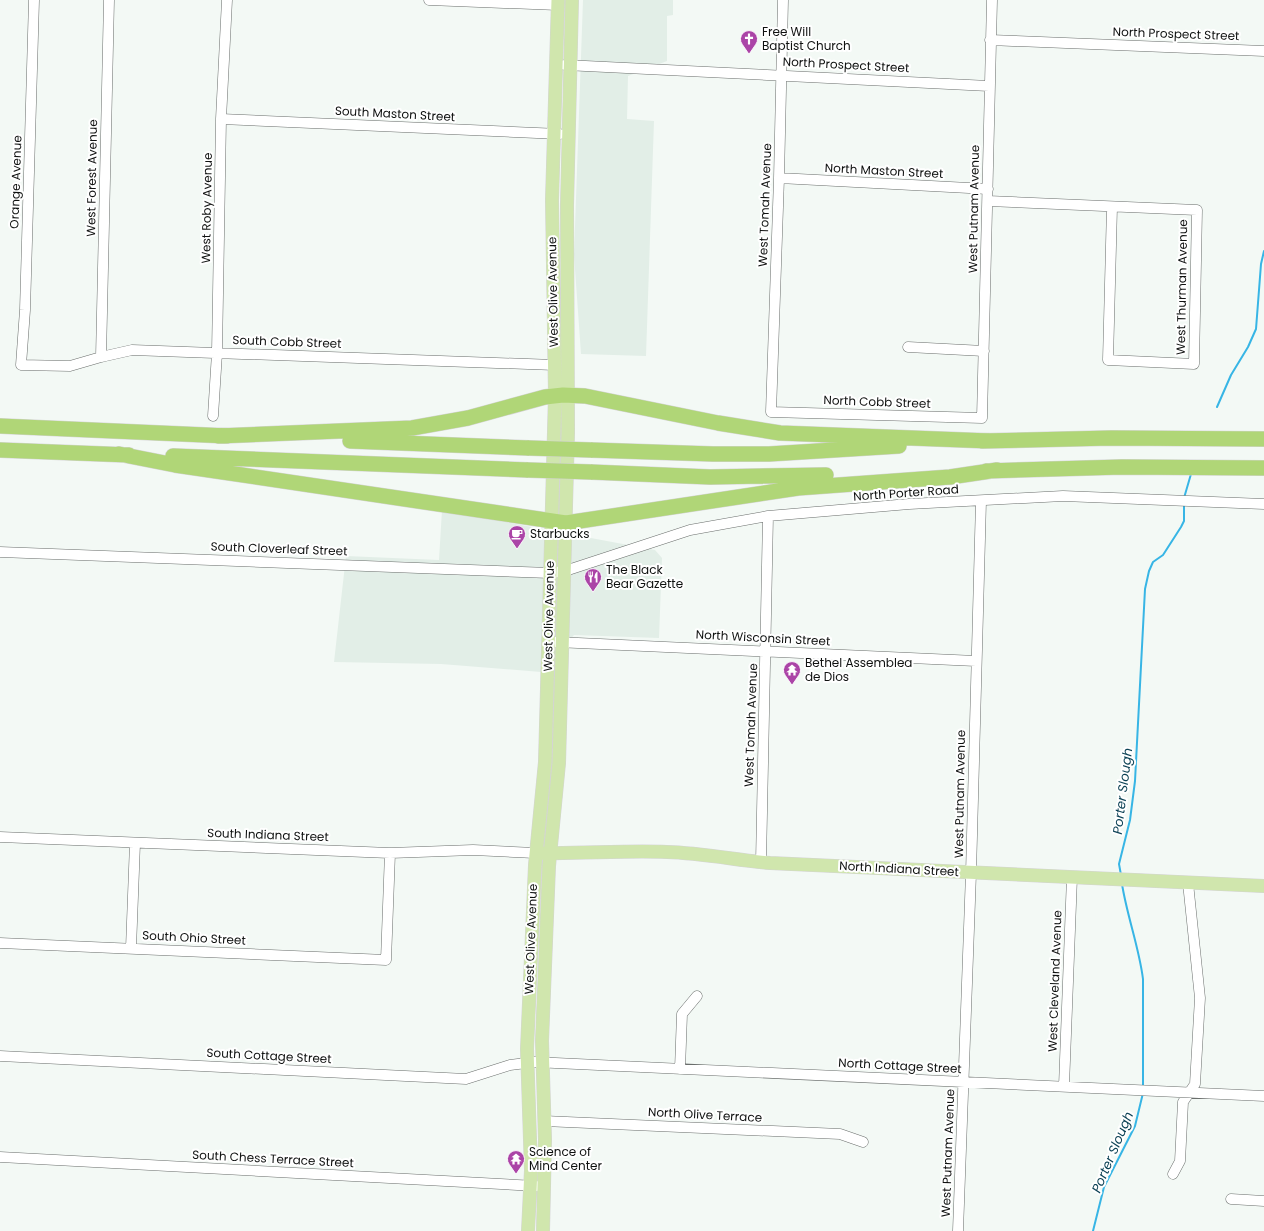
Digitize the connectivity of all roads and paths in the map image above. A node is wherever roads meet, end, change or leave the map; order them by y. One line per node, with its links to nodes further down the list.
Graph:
1 (34, 0): 28 (street, Orange Avenue)
2 (109, 0): 27 (street, West Forest Avenue)
3 (228, 0): 15 (street, West Roby Avenue)
4 (429, 0): 8 (street)
5 (572, 0): 12 (main road, West Olive Avenue)
6 (783, 0): 13 (street, West Tomah Avenue)
7 (992, 0): 9 (street, West Putnam Avenue)
8 (558, 2): 11 (main road, West Olive Avenue)
9 (990, 40): 10 (street, North Prospect Street); 14 (street, West Putnam Avenue)
10 (1264, 51)
11 (557, 64): 12 (street, North Prospect Street); 16 (main road, West Olive Avenue)
12 (570, 65): 13 (street, North Prospect Street); 17 (main road, West Olive Avenue)
13 (781, 74): 14 (street, North Prospect Street); 18 (street, West Tomah Avenue)
14 (990, 86): 19 (street, West Putnam Avenue)
15 (221, 119): 16 (street, South Maston Street); 26 (street, West Roby Avenue)
16 (554, 134): 17 (street, South Maston Street); 22 (main road, West Olive Avenue)
17 (568, 134): 23 (main road, West Olive Avenue)
18 (779, 178): 19 (street, North Maston Street); 31 (street, West Tomah Avenue)
19 (988, 189): 20 (street, West Putnam Avenue)
20 (988, 201): 21 (street); 25 (street, West Putnam Avenue)
21 (1112, 206): 21 (street, West Thurman Avenue)
22 (553, 277): 23 (main road); 29 (main road, West Olive Avenue)
23 (568, 312): 30 (main road, West Olive Avenue)
24 (908, 347): 25 (street)
25 (984, 351): 33 (street, West Putnam Avenue)
26 (217, 353): 27 (street, South Cobb Street); 29 (street, South Cobb Street); 32 (street, West Roby Avenue)
27 (101, 357): 28 (street, South Cobb Street)
28 (21, 365)
29 (555, 365): 30 (main road, West Olive Avenue)
30 (562, 395): 35 (highway); 37 (highway); 45 (main road, West Olive Avenue)
31 (771, 412): 33 (street, North Cobb Street)
32 (213, 416)
33 (982, 418)
34 (0, 426): 35 (highway)
35 (218, 436): 37 (highway, bridge)
36 (1264, 438): 37 (highway)
37 (990, 441)
38 (0, 450): 39 (highway)
39 (119, 454): 41 (highway, bridge); 45 (highway)
40 (1264, 468): 41 (highway)
41 (996, 470): 45 (highway)
42 (981, 501): 43 (street, North Porter Road); 44 (street, North Porter Road); 51 (street, West Putnam Avenue)
43 (1264, 504)
44 (768, 516): 47 (street, North Porter Road); 50 (street, West Tomah Avenue)
45 (558, 523): 47 (main road, West Olive Avenue)
46 (0, 552): 47 (street, South Cloverleaf Street)
47 (557, 572): 48 (main road, West Olive Avenue); 49 (main road, West Olive Avenue)
48 (548, 642): 49 (street, North Wisconsin Street); 55 (main road, West Olive Avenue)
49 (563, 642): 50 (street, North Wisconsin Street); 56 (main road, West Olive Avenue)
50 (767, 651): 51 (street, North Wisconsin Street); 57 (street, West Tomah Avenue)
51 (976, 661): 58 (street, West Putnam Avenue)
52 (0, 837): 53 (street, South Indiana Street)
53 (135, 843): 54 (street, South Indiana Street); 63 (street)
54 (390, 853): 55 (street, South Indiana Street); 63 (street, South Ohio Street)
55 (535, 853): 56 (main road, North Indiana Street); 66 (main road, West Olive Avenue)
56 (550, 853): 57 (main road, North Indiana Street); 66 (main road, West Olive Avenue)
57 (761, 862): 58 (main road, North Indiana Street)
58 (971, 873): 59 (main road, North Indiana Street); 68 (street, West Putnam Avenue)
59 (1072, 877): 60 (main road, North Indiana Street); 69 (street, West Cleveland Avenue)
60 (1188, 883): 61 (main road, North Indiana Street); 70 (street)
61 (1264, 886)
62 (0, 943): 63 (street, South Ohio Street)
63 (131, 948)
64 (697, 996): 67 (street)
65 (0, 1056): 66 (street, South Cottage Street)
66 (534, 1063): 67 (street, North Cottage Street); 72 (main road, West Olive Avenue); 76 (main road, West Olive Avenue)
67 (680, 1069): 68 (street, North Cottage Street)
68 (963, 1082): 69 (street, North Cottage Street); 82 (street, West Putnam Avenue)
69 (1064, 1086): 70 (street, North Cottage Street)
70 (1189, 1092): 71 (street, North Cottage Street); 75 (street)
71 (1264, 1096)
72 (544, 1121): 73 (street, North Olive Terrace); 77 (main road, West Olive Avenue)
73 (863, 1142)
74 (0, 1157): 76 (street, South Chess Terrace Street)
75 (1173, 1174)
76 (530, 1185): 77 (street, South Chess Terrace Street); 80 (main road, West Olive Avenue)
77 (544, 1186): 81 (main road, West Olive Avenue)
78 (1231, 1199): 79 (street)
79 (1264, 1201)
80 (528, 1231)
81 (543, 1231)
82 (958, 1231)

